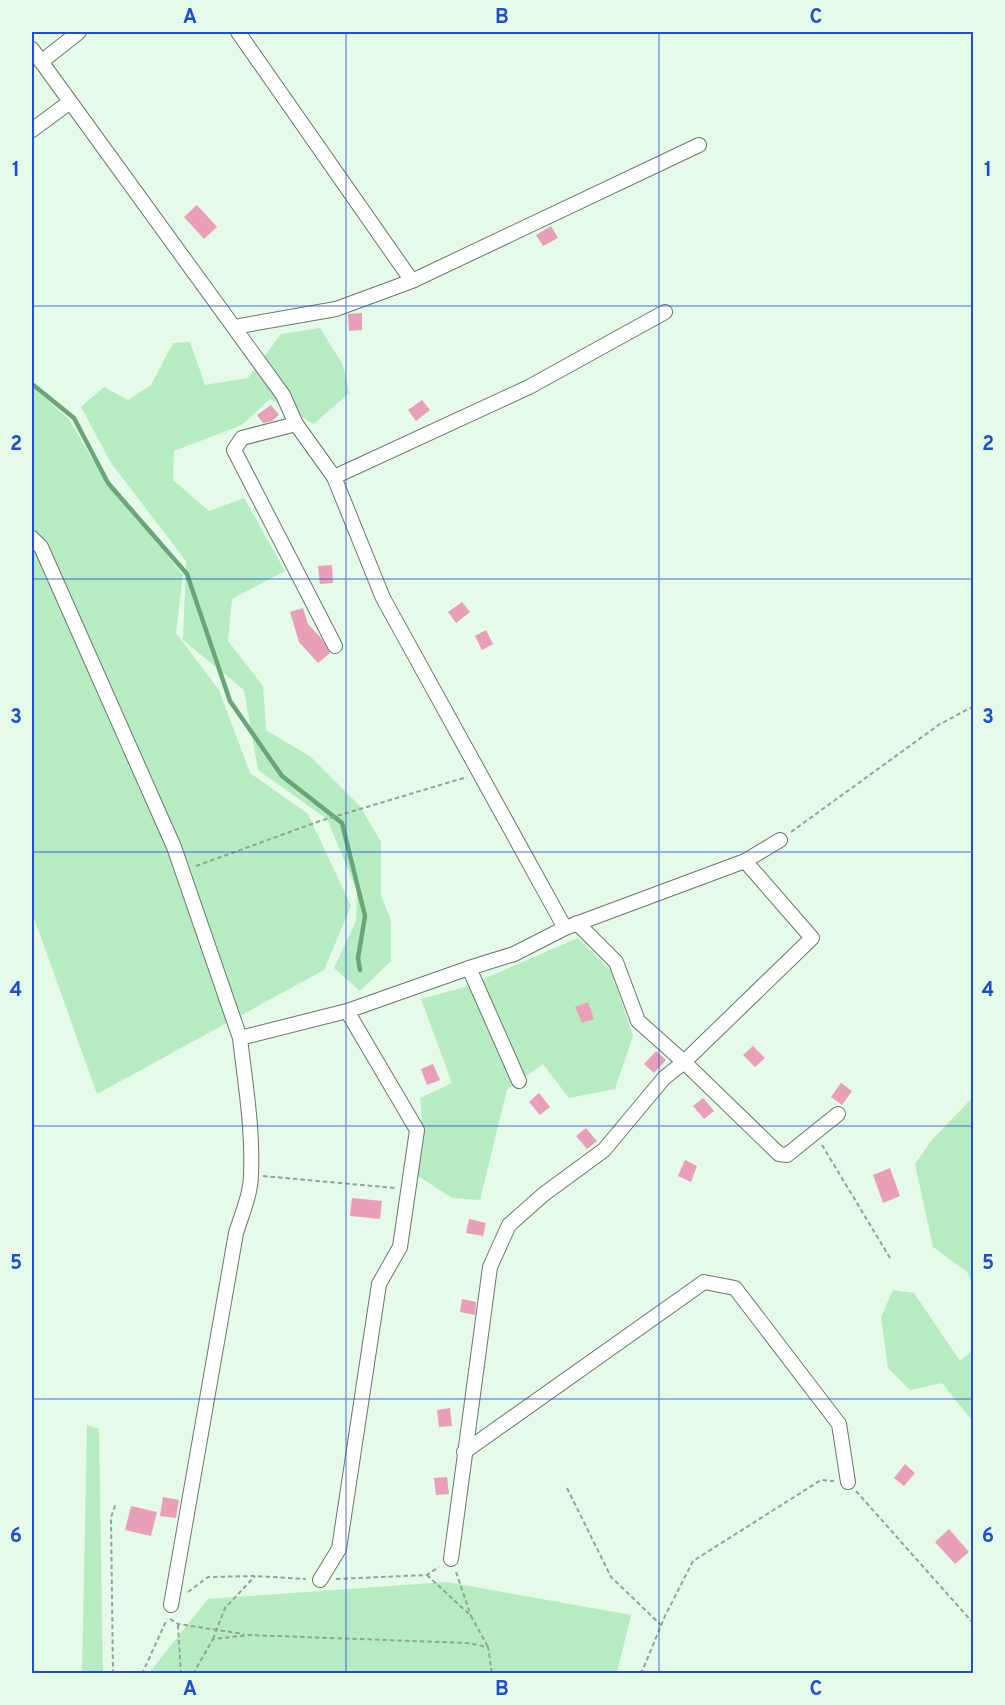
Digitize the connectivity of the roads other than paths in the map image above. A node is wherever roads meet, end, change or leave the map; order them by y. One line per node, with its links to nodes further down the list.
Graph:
1 (79, 32): 4 (street)
2 (238, 32): 8 (street)
3 (32, 49): 4 (street)
4 (40, 62): 5 (street)
5 (70, 102): 6 (street); 10 (street)
6 (32, 130)
7 (699, 145): 8 (street)
8 (412, 281): 10 (street)
9 (665, 312): 12 (street)
10 (234, 327): 11 (street)
11 (296, 424): 12 (street); 14 (street)
12 (334, 477): 17 (street)
13 (32, 538): 20 (street)
14 (335, 646)
15 (780, 840): 16 (street)
16 (744, 861): 17 (street); 21 (street)
17 (571, 926): 18 (street); 21 (street)
18 (469, 968): 19 (street); 22 (street)
19 (346, 1011): 20 (street); 27 (street)
20 (240, 1038): 28 (street)
21 (684, 1062): 23 (street); 24 (street)
22 (519, 1081)
23 (838, 1114)
24 (464, 1452): 25 (street); 26 (street)
25 (848, 1482)
26 (451, 1558)
27 (320, 1580)
28 (169, 1612)

